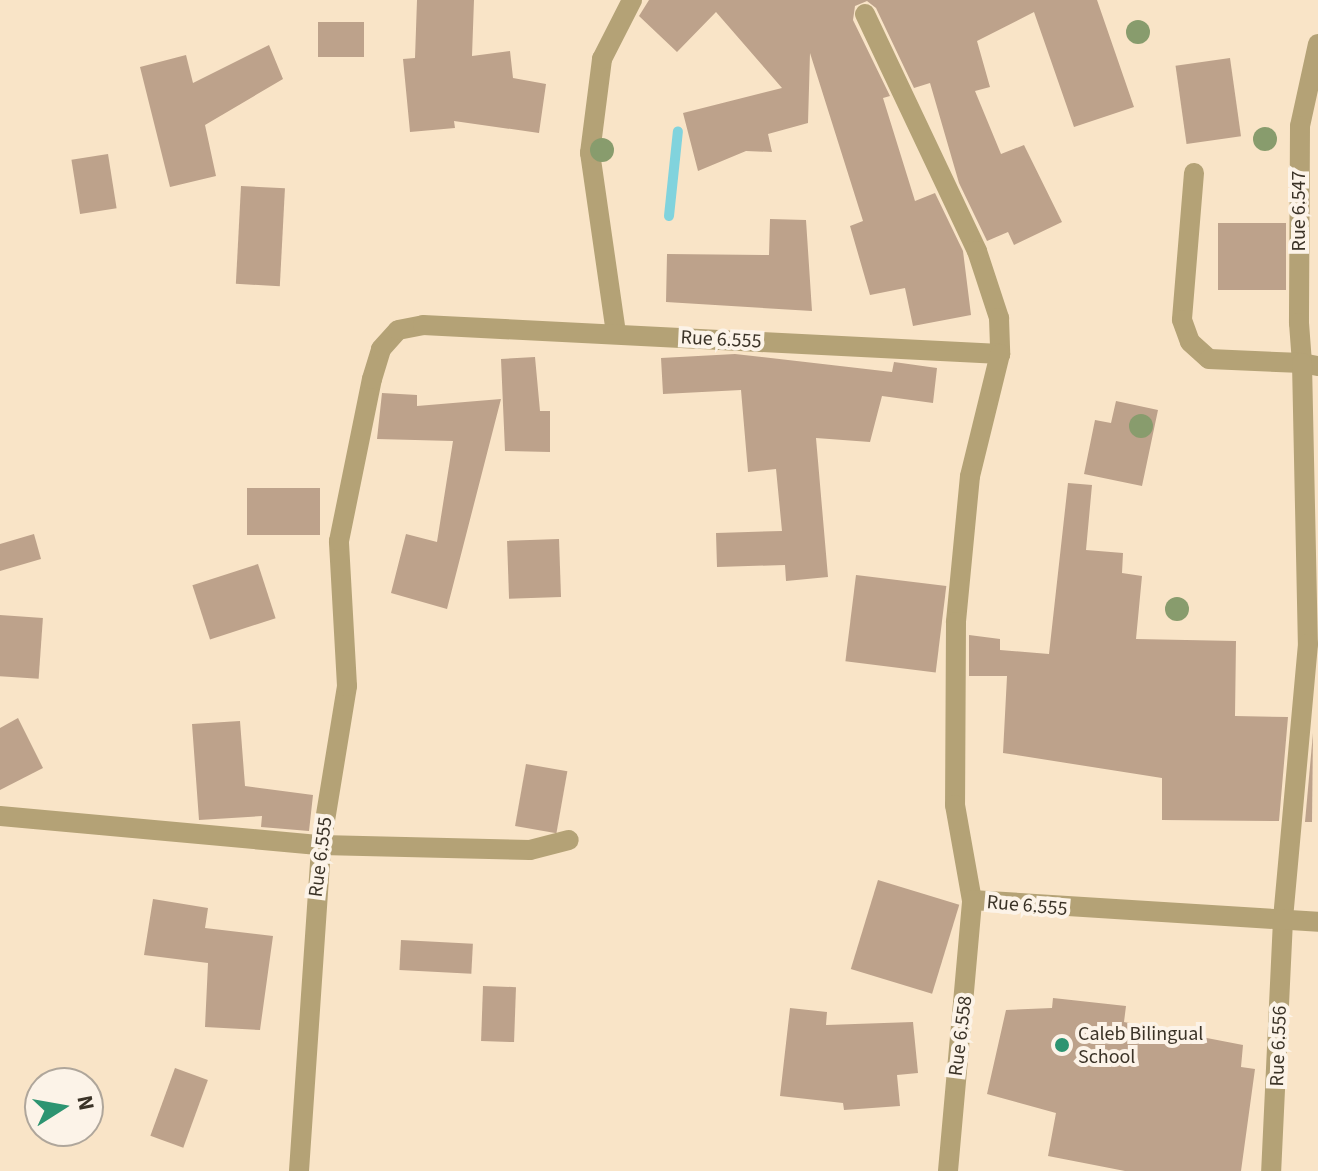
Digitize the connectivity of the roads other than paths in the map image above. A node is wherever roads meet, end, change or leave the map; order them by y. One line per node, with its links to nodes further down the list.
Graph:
1 (632, 0): 5 (street)
2 (865, 14): 6 (street)
3 (1318, 44): 7 (street, Rue 6.547)
4 (1194, 173): 7 (street)
5 (616, 333): 6 (street, Rue 6.555); 10 (street, Rue 6.555)
6 (1000, 354): 11 (street, Rue 6.555)
7 (1310, 364): 12 (street, Rue 6.547)
8 (0, 816): 10 (street)
9 (569, 840): 10 (street)
10 (321, 845): 14 (street, Rue 6.555)
11 (972, 900): 12 (street, Rue 6.555); 15 (street, Rue 6.558)
12 (1283, 920): 13 (street, Rue 6.555); 16 (street, Rue 6.556)
13 (1318, 922)
14 (299, 1171)
15 (948, 1171)
16 (1271, 1171)

